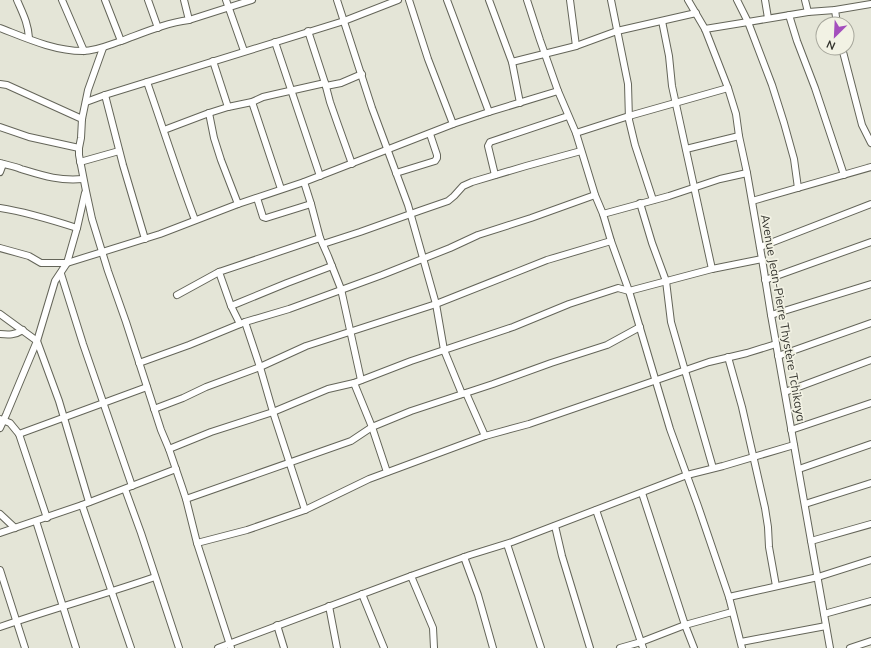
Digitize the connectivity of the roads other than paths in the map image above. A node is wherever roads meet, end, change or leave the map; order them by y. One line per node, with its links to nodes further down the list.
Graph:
1 (17, 0): 38 (street)
2 (62, 0): 43 (street)
3 (105, 0): 39 (street)
4 (148, 0): 34 (street)
5 (184, 0): 29 (street)
6 (226, 0): 22 (street)
7 (252, 0): 22 (street)
8 (337, 0): 30 (street)
9 (398, 0): 30 (street)
10 (409, 0): 67 (street)
11 (447, 0): 62 (street)
12 (488, 0): 48 (street)
13 (527, 0): 45 (street)
14 (570, 0): 41 (street)
15 (611, 0): 37 (street)
16 (688, 0): 25 (street, Avenue Jean-Pierre Thystère Tchikaya)
17 (737, 0): 32 (street)
18 (765, 0): 28 (street)
19 (805, 0): 24 (street)
20 (851, 3): 21 (street); 23 (street)
21 (871, 4)
22 (229, 8): 29 (street); 44 (street)
23 (835, 10): 24 (street); 27 (street)
24 (808, 12): 26 (street)
25 (696, 13): 31 (street); 35 (street, Avenue Jean-Pierre Thystère Tchikaya)
26 (789, 15): 28 (street); 88 (street)
27 (836, 16)
28 (768, 18): 32 (street)
29 (189, 20): 34 (street)
30 (344, 20): 36 (street); 49 (street)
31 (662, 21): 37 (street); 60 (street)
32 (748, 22): 35 (street); 92 (street)
33 (0, 28): 38 (street)
34 (158, 28): 39 (street)
35 (704, 29): 53 (street, Avenue Jean-Pierre Thystère Tchikaya)
36 (308, 31): 40 (street); 52 (street)
37 (617, 31): 41 (street); 65 (street)
38 (29, 38): 43 (street)
39 (121, 41): 42 (street)
40 (275, 42): 44 (street); 54 (street)
41 (576, 46): 45 (street)
42 (103, 48): 43 (street); 57 (street)
43 (84, 51)
44 (244, 51): 47 (street)
45 (545, 55): 48 (street); 55 (street)
46 (844, 56): 73 (street)
47 (213, 62): 50 (street); 61 (street)
48 (512, 62): 59 (street)
49 (362, 74): 52 (street); 76 (street)
50 (147, 82): 56 (street); 69 (street)
51 (0, 84): 66 (street)
52 (326, 85): 54 (street); 81 (street)
53 (728, 88): 60 (street); 72 (street, Avenue Jean-Pierre Thystère Tchikaya)
54 (291, 91): 58 (street); 87 (street)
55 (558, 91): 59 (street); 64 (street)
56 (105, 95): 57 (street); 78 (street)
57 (86, 102): 66 (street)
58 (252, 102): 61 (street); 93 (street)
59 (520, 103): 62 (street)
60 (676, 103): 65 (street); 75 (street)
61 (228, 107): 63 (street)
62 (488, 112): 67 (street)
63 (209, 113): 69 (street); 100 (street)
64 (568, 116): 70 (street); 86 (street)
65 (629, 116): 70 (street); 97 (street)
66 (82, 119): 74 (street)
67 (453, 124): 71 (street)
68 (0, 128): 74 (street)
69 (164, 130): 106 (street)
70 (576, 133): 77 (street)
71 (430, 134): 76 (street); 84 (street)
72 (739, 136): 75 (street); 85 (street, Avenue Jean-Pierre Thystère Tchikaya)
73 (871, 143)
74 (79, 148): 79 (street)
75 (686, 149): 91 (street)
76 (388, 150): 81 (street); 84 (street)
77 (581, 151): 86 (street); 95 (street)
78 (119, 152): 79 (street); 108 (street)
79 (80, 162): 89 (street)
80 (2, 163): 83 (street); 89 (street)
81 (352, 164): 87 (street)
82 (871, 167): 88 (street)
83 (0, 172)
84 (396, 173): 104 (street)
85 (747, 173): 91 (street); 98 (street, Avenue Jean-Pierre Thystère Tchikaya)
86 (495, 175): 104 (street)
87 (320, 176): 90 (street)
88 (844, 176): 92 (street)
89 (83, 179): 94 (street)
90 (304, 182): 93 (street); 101 (street)
91 (694, 187): 97 (street); 119 (street)
92 (798, 188): 98 (street)
93 (281, 189): 96 (street)
94 (86, 191): 107 (street); 114 (street)
95 (595, 195): 105 (street); 115 (street)
96 (256, 198): 100 (street); 101 (street)
97 (653, 200): 99 (street)
98 (752, 201): 112 (street, Avenue Jean-Pierre Thystère Tchikaya)
99 (640, 203): 105 (street); 123 (street)
100 (238, 204): 106 (street)
101 (311, 204): 110 (street)
102 (871, 204): 112 (street)
103 (0, 208): 107 (street)
104 (410, 214): 110 (street); 115 (street)
105 (603, 214): 109 (street)
106 (195, 220): 108 (street)
107 (78, 228): 117 (street)
108 (145, 239): 114 (street)
109 (611, 240): 126 (street); 128 (street)
110 (322, 241): 118 (street); 120 (street)
111 (871, 242): 122 (street)
112 (760, 247): 116 (street, Avenue Jean-Pierre Thystère Tchikaya)
113 (0, 248): 117 (street)
114 (103, 252): 117 (street); 144 (street)
115 (424, 259): 125 (street); 128 (street)
116 (762, 259): 119 (street); 122 (street, Avenue Jean-Pierre Thystère Tchikaya)
117 (67, 263): 121 (street)
118 (332, 266): 125 (street); 129 (street)
119 (712, 269): 123 (street)
120 (219, 272): 127 (street); 129 (street)
121 (61, 274): 138 (street); 153 (street)
122 (765, 280): 131 (street, Avenue Jean-Pierre Thystère Tchikaya)
123 (666, 281): 126 (street); 146 (street)
124 (871, 284): 131 (street)
125 (341, 289): 132 (street); 136 (street)
126 (629, 291): 134 (street); 140 (street)
127 (177, 295)
128 (436, 304): 136 (street); 140 (street)
129 (231, 306): 132 (street)
130 (0, 314): 135 (street)
131 (771, 315): 139 (street, Avenue Jean-Pierre Thystère Tchikaya)
132 (242, 323): 144 (street); 145 (street)
133 (871, 323): 141 (street)
134 (640, 327): 148 (street); 152 (street)
135 (23, 330): 137 (street); 138 (street)
136 (350, 332): 145 (street); 147 (street)
137 (0, 334)
138 (37, 341): 157 (street); 158 (street)
139 (776, 344): 141 (street, Avenue Jean-Pierre Thystère Tchikaya); 142 (street)
140 (444, 350): 147 (street); 152 (street)
141 (778, 356): 151 (street, Avenue Jean-Pierre Thystère Tchikaya)
142 (728, 357): 146 (street); 167 (street)
143 (871, 360): 151 (street)
144 (139, 363): 150 (street)
145 (260, 366): 155 (street); 156 (street)
146 (685, 370): 148 (street); 169 (street)
147 (361, 380): 149 (street)
148 (656, 380): 163 (street); 173 (street)
149 (354, 383): 156 (street); 159 (street)
150 (147, 387): 153 (street); 155 (street)
151 (785, 392): 161 (street, Avenue Jean-Pierre Thystère Tchikaya)
152 (464, 394): 159 (street); 163 (street)
153 (104, 403): 157 (street); 175 (street)
154 (871, 403): 161 (street)
155 (154, 409): 166 (street)
156 (273, 412): 166 (street); 168 (street)
157 (63, 417): 162 (street); 179 (street)
158 (2, 420): 160 (street); 162 (street)
159 (372, 427): 168 (street); 172 (street)
160 (0, 428)
161 (791, 430): 165 (street, Avenue Jean-Pierre Thystère Tchikaya)
162 (19, 434): 185 (street)
163 (485, 436): 172 (street)
164 (871, 444): 171 (street)
165 (794, 445): 167 (street); 171 (street, Avenue Jean-Pierre Thystère Tchikaya)
166 (169, 449): 170 (street)
167 (753, 457): 169 (street); 200 (street)
168 (289, 462): 178 (street); 182 (street)
169 (713, 468): 173 (street)
170 (176, 469): 175 (street); 178 (street)
171 (799, 469): 180 (street, Avenue Jean-Pierre Thystère Tchikaya)
172 (387, 472): 182 (street)
173 (687, 475): 177 (street); 203 (street)
174 (871, 483): 180 (street)
175 (132, 486): 176 (street)
176 (125, 489): 179 (street); 198 (street)
177 (642, 493): 183 (street); 211 (street)
178 (186, 500): 192 (street)
179 (90, 502): 181 (street)
180 (804, 504): 191 (street, Avenue Jean-Pierre Thystère Tchikaya)
181 (82, 505): 185 (street); 201 (street)
182 (305, 510): 192 (street)
183 (596, 510): 188 (street); 215 (street)
184 (0, 514): 189 (street)
185 (47, 518): 186 (street)
186 (36, 521): 189 (street); 205 (street)
187 (871, 524): 191 (street)
188 (555, 526): 193 (street); 229 (street)
189 (15, 528): 190 (street)
190 (0, 533)
191 (811, 541): 199 (street, Avenue Jean-Pierre Thystère Tchikaya)
192 (197, 543): 217 (street)
193 (507, 544): 194 (street); 228 (street)
194 (464, 557): 197 (street); 227 (street)
195 (871, 560): 199 (street)
196 (0, 570): 209 (street)
197 (411, 576): 202 (street); 226 (street)
198 (155, 577): 201 (street); 221 (street)
199 (818, 577): 200 (street); 208 (street, Avenue Jean-Pierre Thystère Tchikaya)
200 (776, 586): 203 (street)
201 (111, 592): 205 (street); 220 (street)
202 (362, 594): 206 (street); 225 (street)
203 (729, 597): 207 (street)
204 (871, 601): 208 (street)
205 (63, 606): 209 (street); 219 (street)
206 (329, 606): 210 (street); 224 (street)
207 (732, 612): 211 (street); 216 (street)
208 (824, 614): 212 (street, Avenue Jean-Pierre Thystère Tchikaya)
209 (16, 622): 213 (street); 218 (street)
210 (277, 625): 217 (street); 223 (street)
211 (685, 625): 215 (street); 231 (street)
212 (826, 626): 216 (street); 232 (street, Avenue Jean-Pierre Thystère Tchikaya)
213 (0, 627)
214 (871, 641): 233 (street)
215 (642, 645): 230 (street)
216 (741, 645)
217 (231, 646): 222 (street)
218 (25, 648)
219 (76, 648)
220 (131, 648)
221 (179, 648)
222 (218, 648)
223 (284, 648)
224 (337, 648)
225 (384, 648)
226 (434, 648)
227 (493, 648)
228 (541, 648)
229 (590, 648)
230 (620, 648)
231 (694, 648)
232 (830, 648)
233 (850, 648)

